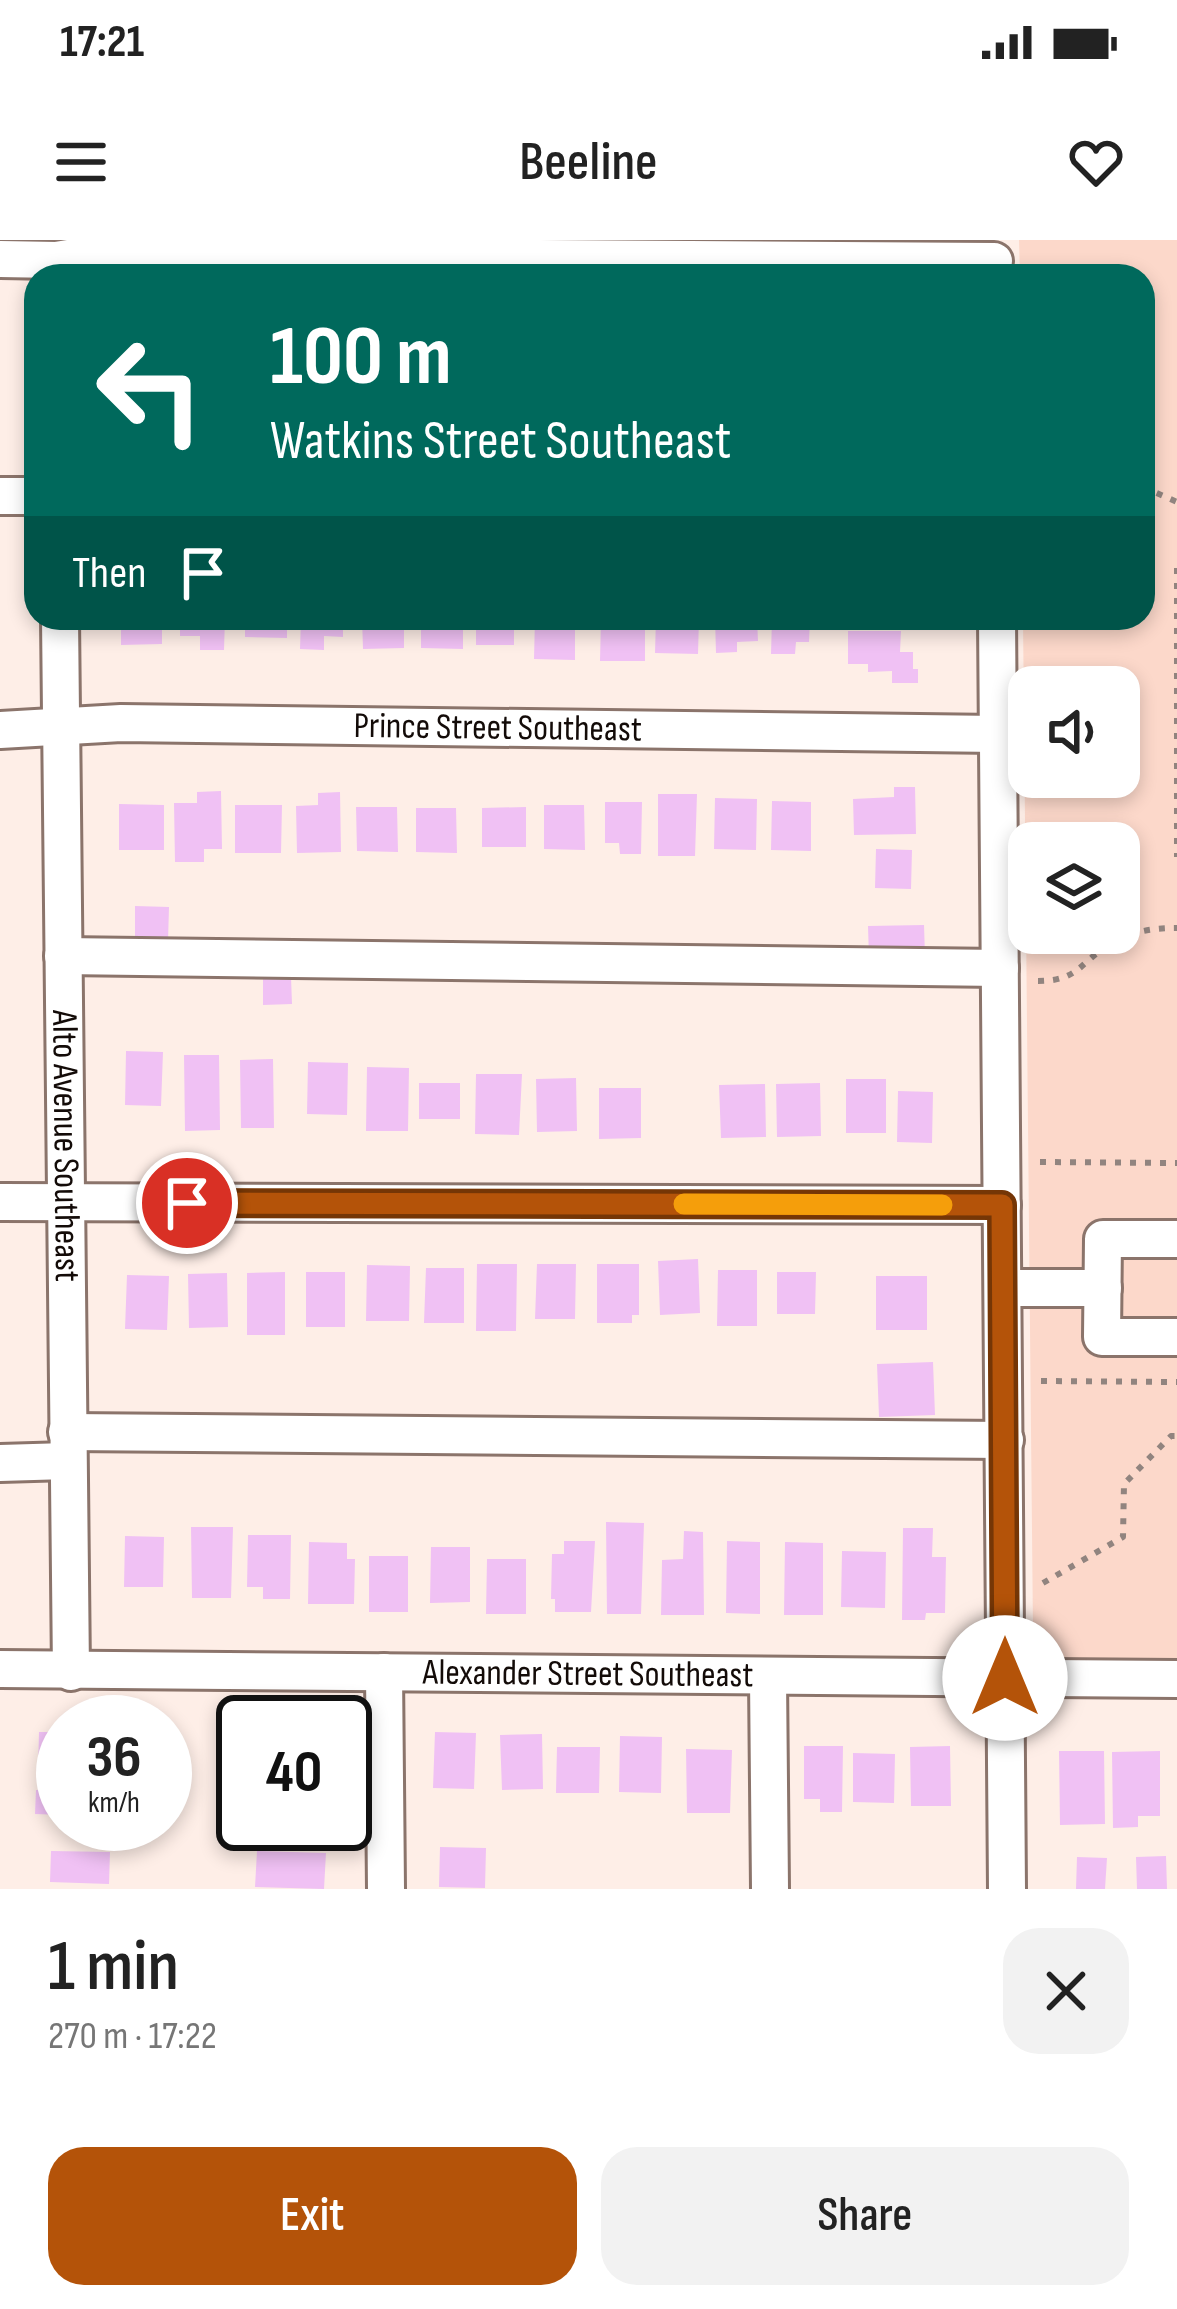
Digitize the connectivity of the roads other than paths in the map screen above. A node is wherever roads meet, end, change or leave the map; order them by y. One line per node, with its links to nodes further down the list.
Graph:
1 (0, 259): 2 (street)
2 (56, 259): 3 (street)
3 (994, 259)
4 (60, 630): 6 (street, Alto Avenue Southeast)
5 (998, 630): 8 (street)
6 (60, 729): 7 (street, Prince Street Southeast); 8 (street, Prince Street Southeast); 9 (street, Alto Avenue Southeast)
7 (0, 730)
8 (998, 734): 10 (street)
9 (63, 956): 10 (street); 12 (street, Alto Avenue Southeast)
10 (1000, 968): 13 (street)
11 (0, 1202): 12 (street)
12 (64, 1202): 13 (street); 19 (street, Alto Avenue Southeast)
13 (1002, 1205): 15 (street)
14 (1177, 1239): 16 (street)
15 (1003, 1288): 16 (street); 18 (street)
16 (1103, 1288): 17 (street)
17 (1177, 1337)
18 (1005, 1439): 19 (street); 25 (street)
19 (67, 1447): 20 (street); 22 (street, Alto Avenue Southeast)
20 (0, 1463)
21 (0, 1669): 22 (street, Alexander Street Southeast)
22 (70, 1672): 23 (street, Alexander Street Southeast)
23 (384, 1672): 24 (street, Alexander Street Southeast); 27 (street)
24 (768, 1678): 25 (street, Alexander Street Southeast); 28 (street)
25 (1005, 1678): 26 (street, Alexander Street Southeast); 29 (street)
26 (1177, 1678)
27 (386, 1889)
28 (770, 1889)
29 (1007, 1889)

